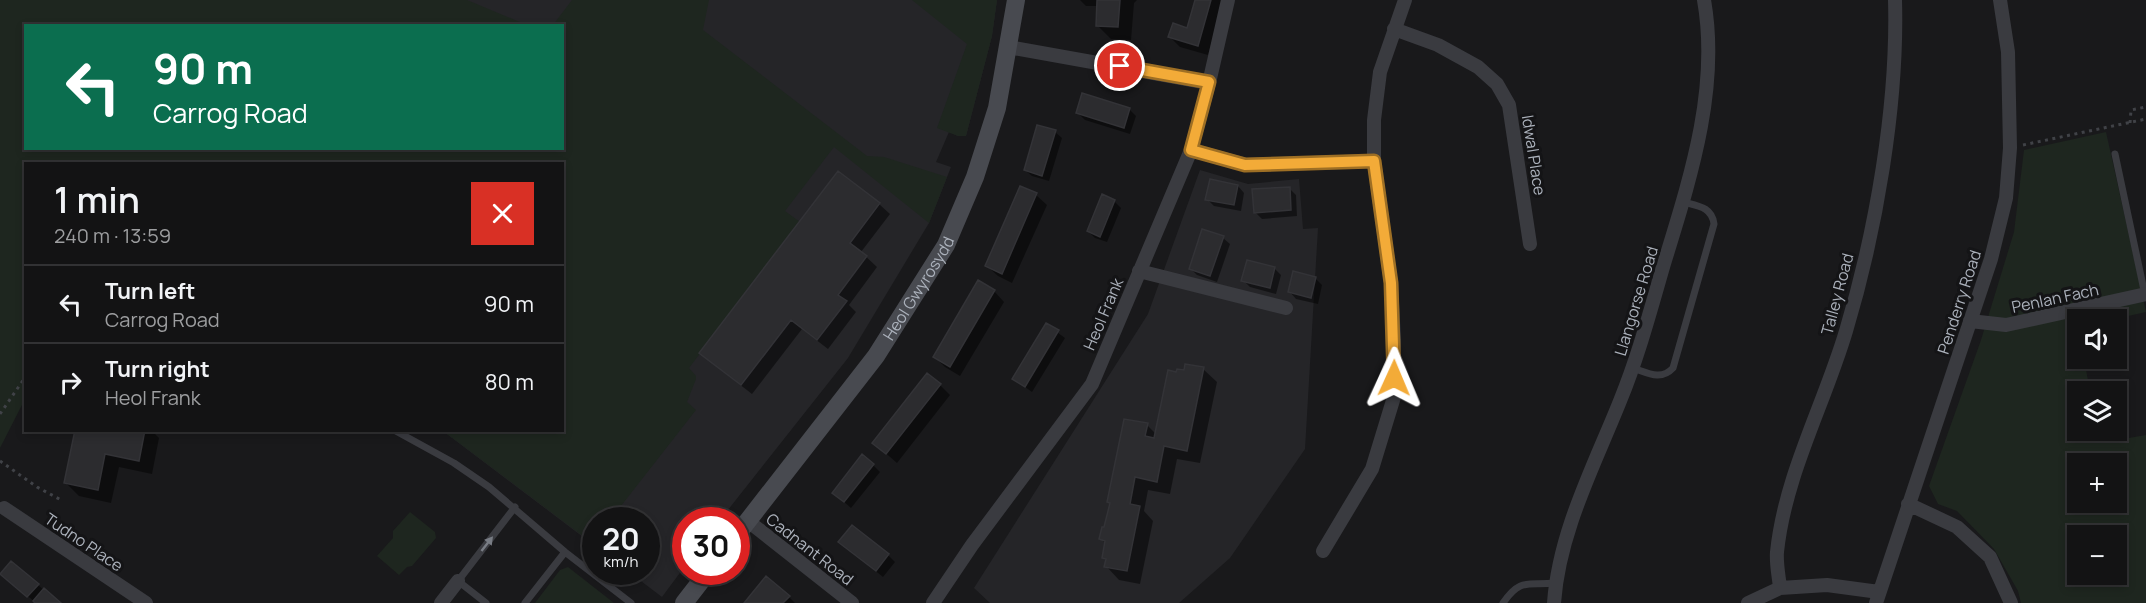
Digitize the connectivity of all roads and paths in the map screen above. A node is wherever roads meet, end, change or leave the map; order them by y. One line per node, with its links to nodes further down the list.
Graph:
1 (1016, 0): 8 (street, Heol Gwyrosydd)
2 (1227, 0): 9 (street, Heol Frank)
3 (1405, 0): 7 (street)
4 (1704, 0): 17 (street, Llangorse Road)
5 (1895, 0): 39 (street, Talley Road)
6 (2000, 0): 13 (street, Penderry Road)
7 (1394, 29): 16 (street); 18 (street, Idwal Place)
8 (1008, 46): 9 (street); 32 (street, Heol Gwyrosydd)
9 (1209, 82): 14 (street, Heol Frank)
10 (2146, 107): 12 (path)
11 (2146, 119): 12 (path)
12 (2130, 123): 13 (path)
13 (2010, 148): 22 (street, Penderry Road)
14 (1191, 150): 16 (street); 19 (street, Heol Frank)
15 (2115, 154): 20 (lane)
16 (1374, 161): 34 (street)
17 (1683, 202): 23 (street, Llangorse Road); 23 (lane)
18 (1530, 244)
19 (1139, 271): 21 (street); 48 (street, Heol Frank)
20 (2146, 295): 22 (street, Penlan Fach)
21 (1286, 308)
22 (1970, 321): 29 (street, Penderry Road)
23 (1633, 368): 37 (street, Llangorse Road)
24 (24, 379): 25 (path)
25 (0, 414)
26 (398, 432): 30 (lane)
27 (0, 461): 28 (path)
28 (63, 501)
29 (1908, 504): 40 (street, Penderry Road); 52 (street)
30 (515, 507): 35 (lane); 36 (lane, one-way to 30)
31 (4, 508): 41 (street, Tudno Place)
32 (750, 518)
33 (750, 533): 47 (street, Cadnant Road)
34 (1323, 551)
35 (565, 552): 44 (lane); 45 (lane)
36 (458, 581): 42 (street); 43 (lane)
37 (1555, 583): 49 (lane); 50 (street, Llangorse Road)
38 (698, 585): 46 (street)
39 (1780, 588): 40 (street); 51 (street)
40 (1878, 598)
41 (146, 603)
42 (441, 603)
43 (486, 603)
44 (525, 603)
45 (631, 603)
46 (684, 603)
47 (852, 603)
48 (933, 603)
49 (1503, 603)
50 (1554, 603)
51 (1748, 603)
52 (2012, 603)

